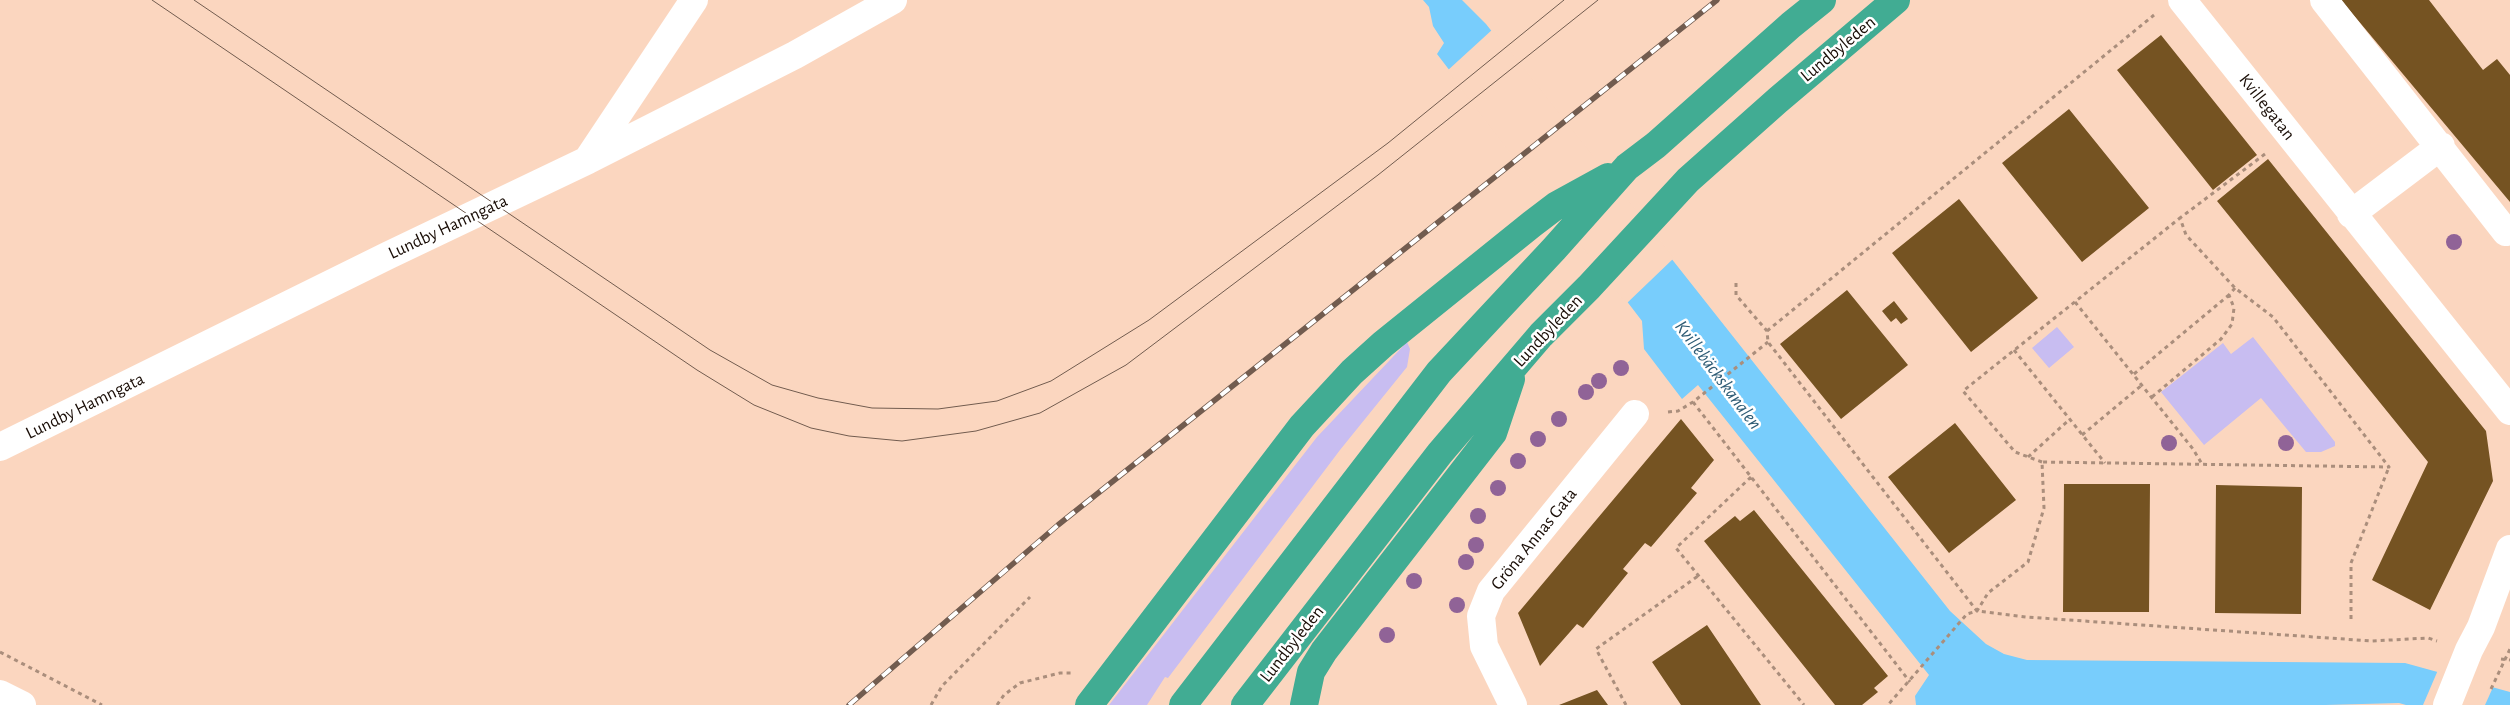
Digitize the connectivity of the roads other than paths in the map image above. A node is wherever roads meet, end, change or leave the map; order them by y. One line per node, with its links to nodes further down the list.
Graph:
1 (694, 0): 8 (street)
2 (893, 0): 8 (street, Lundby Hamngata)
3 (1822, 0): 9 (highway)
4 (1896, 0): 12 (highway, Lundbyleden)
5 (2182, 0): 10 (street, Kvillegatan)
6 (2324, 0): 7 (street)
7 (2441, 146): 10 (street); 11 (street)
8 (588, 160): 15 (street, Lundby Hamngata)
9 (1627, 167): 19 (highway); 20 (highway)
10 (2351, 214): 13 (street, Kvillegatan)
11 (2506, 232)
12 (1516, 365): 21 (highway, Lundbyleden); 22 (highway)
13 (2510, 411)
14 (1634, 414): 23 (street, Gröna Annas Gata)
15 (0, 447)
16 (2510, 549): 24 (street)
17 (0, 694): 18 (street)
18 (22, 705)
19 (1089, 705)
20 (1183, 705)
21 (1245, 705)
22 (1304, 705)
23 (1513, 705)
24 (2447, 705)

